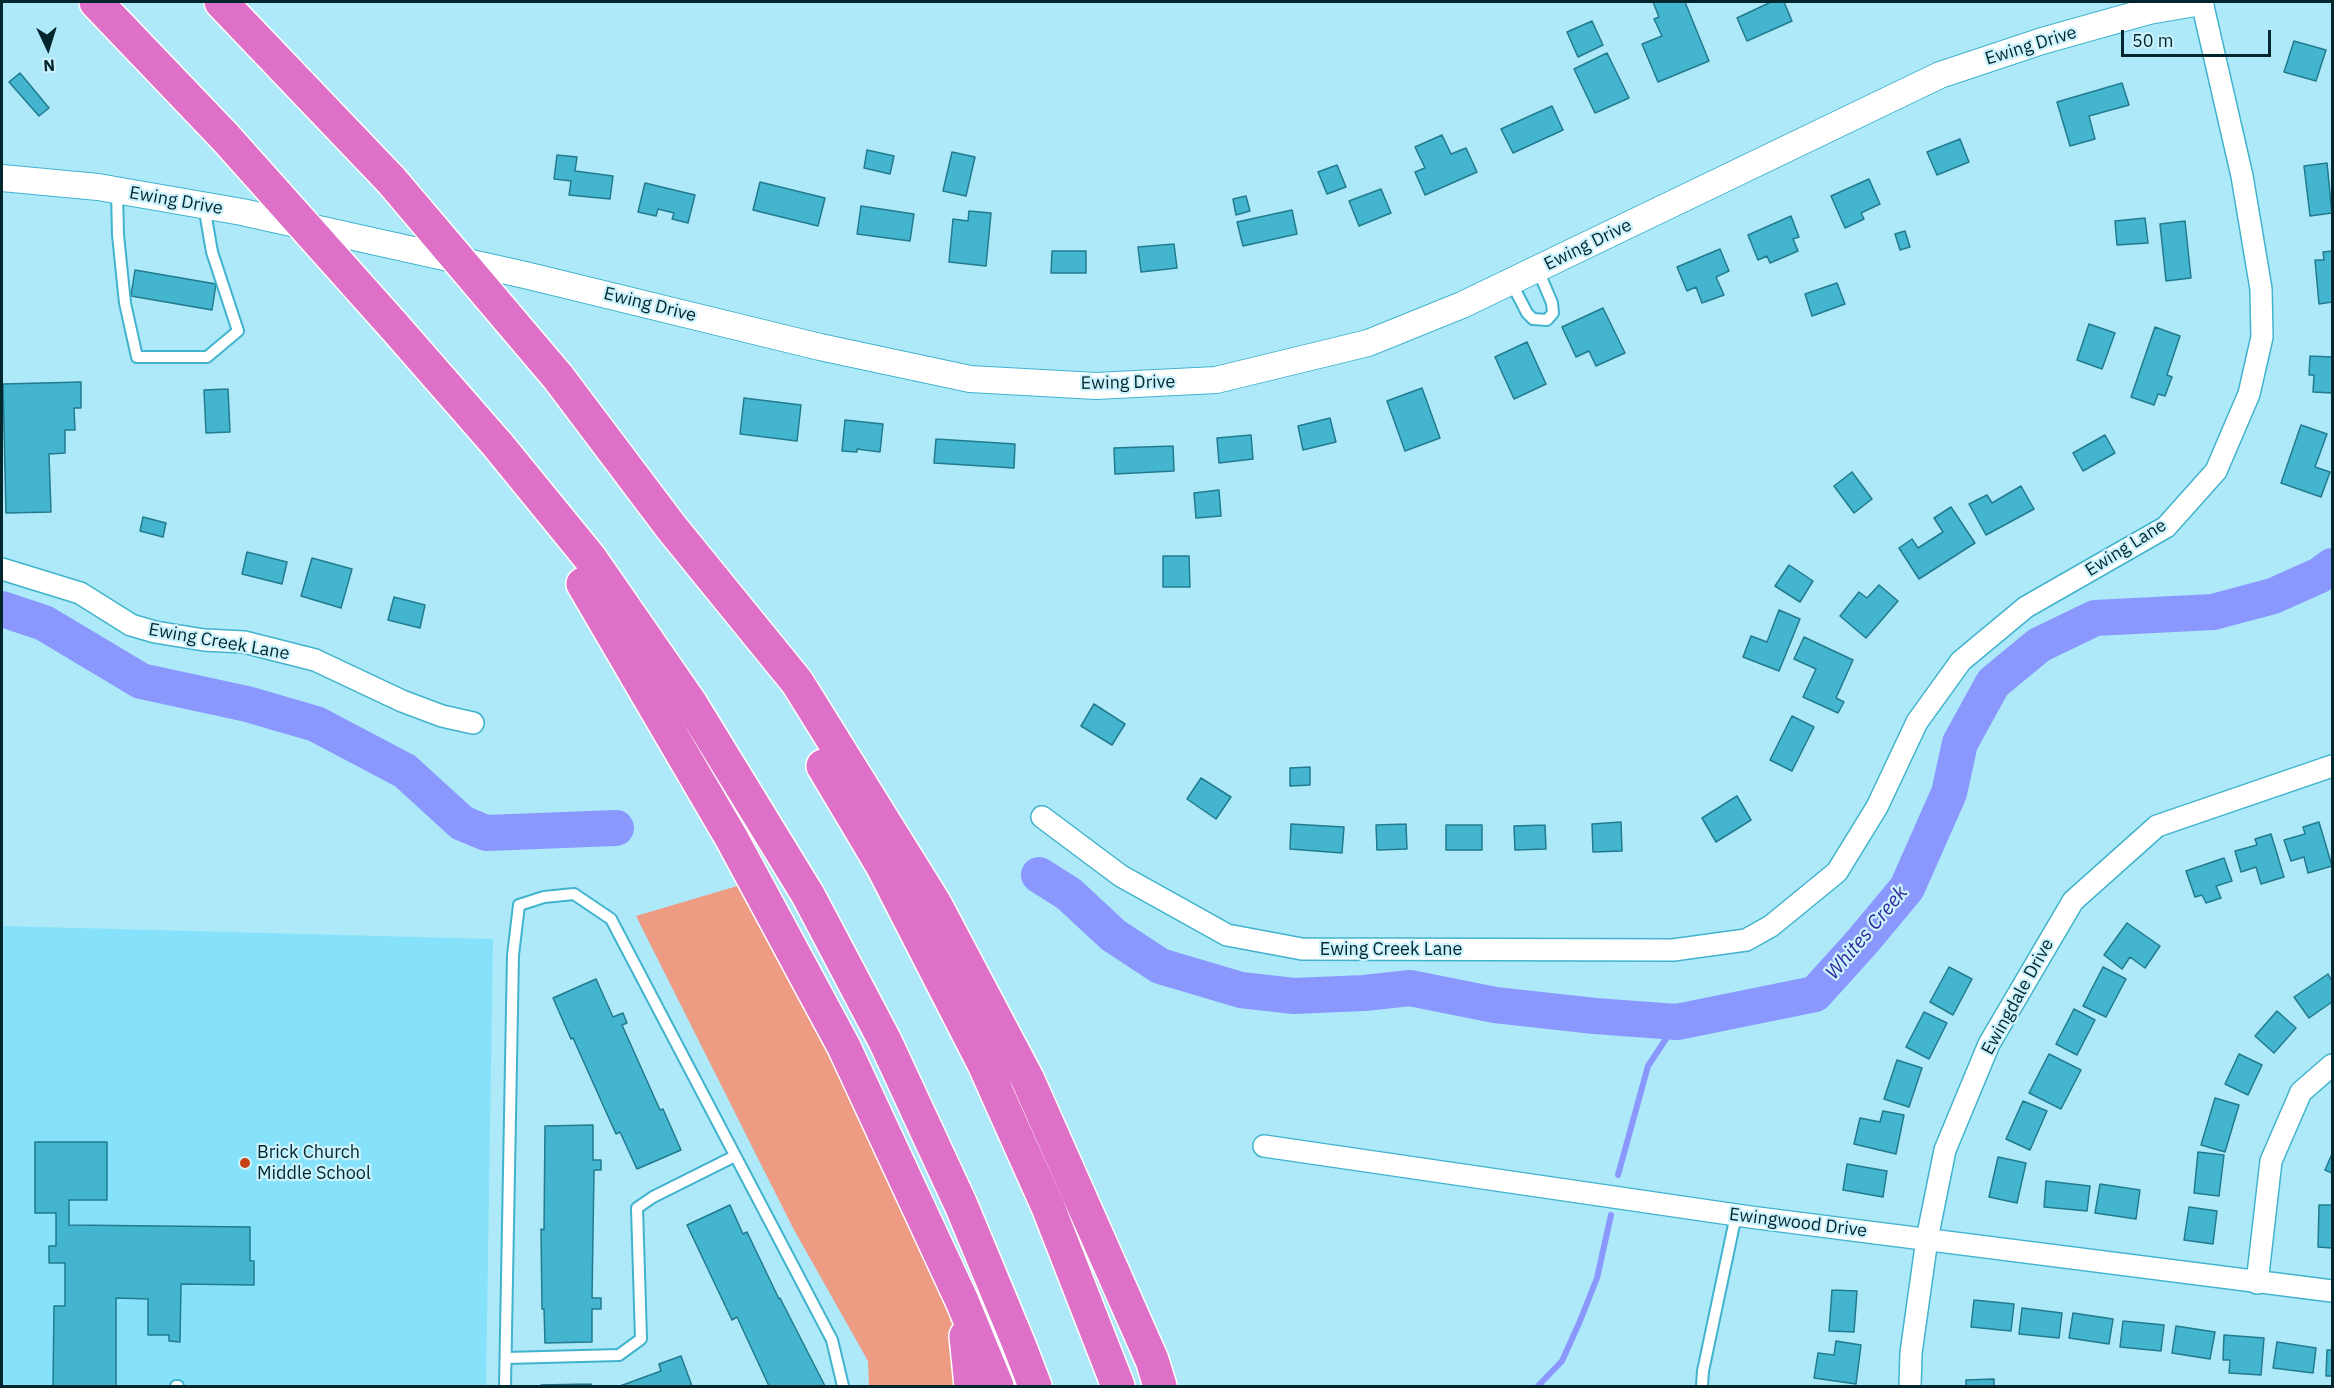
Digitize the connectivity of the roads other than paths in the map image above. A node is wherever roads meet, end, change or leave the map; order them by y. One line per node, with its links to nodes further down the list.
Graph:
1 (96, 2): 9 (highway, bridge)
2 (221, 2): 10 (highway, bridge)
3 (2202, 2): 7 (street, Ewing Drive); 15 (street, Ewing Lane)
4 (2, 178): 5 (street, Ewing Drive)
5 (117, 190): 6 (street, Ewing Drive); 6 (lane)
6 (204, 206): 8 (street, Ewing Drive)
7 (1538, 269): 8 (street, Ewing Drive); 8 (lane)
8 (1510, 282)
9 (497, 444): 23 (highway); 30 (highway)
10 (671, 527): 25 (highway); 31 (highway)
11 (2, 569): 12 (street, Ewing Creek Lane)
12 (473, 723)
13 (2332, 765): 20 (street, Ewingdale Drive)
14 (1042, 817): 15 (street, Ewing Creek Lane)
15 (1771, 926)
16 (2332, 1065): 21 (street)
17 (1264, 1146): 19 (street, Ewingwood Drive)
18 (735, 1156): 24 (lane); 24 (lane); 27 (lane)
19 (1736, 1215): 20 (street, Ewingwood Drive); 32 (lane)
20 (1927, 1239): 21 (street, Ewingwood Drive); 33 (street, Ewingdale Drive)
21 (2257, 1283): 22 (street, Ewingwood Drive)
22 (2332, 1291)
23 (962, 1301): 28 (highway); 29 (highway)
24 (506, 1358): 26 (lane)
25 (1159, 1378)
26 (505, 1386)
27 (843, 1386)
28 (971, 1386)
29 (997, 1386)
30 (1035, 1386)
31 (1118, 1386)
32 (1702, 1386)
33 (1910, 1386)

